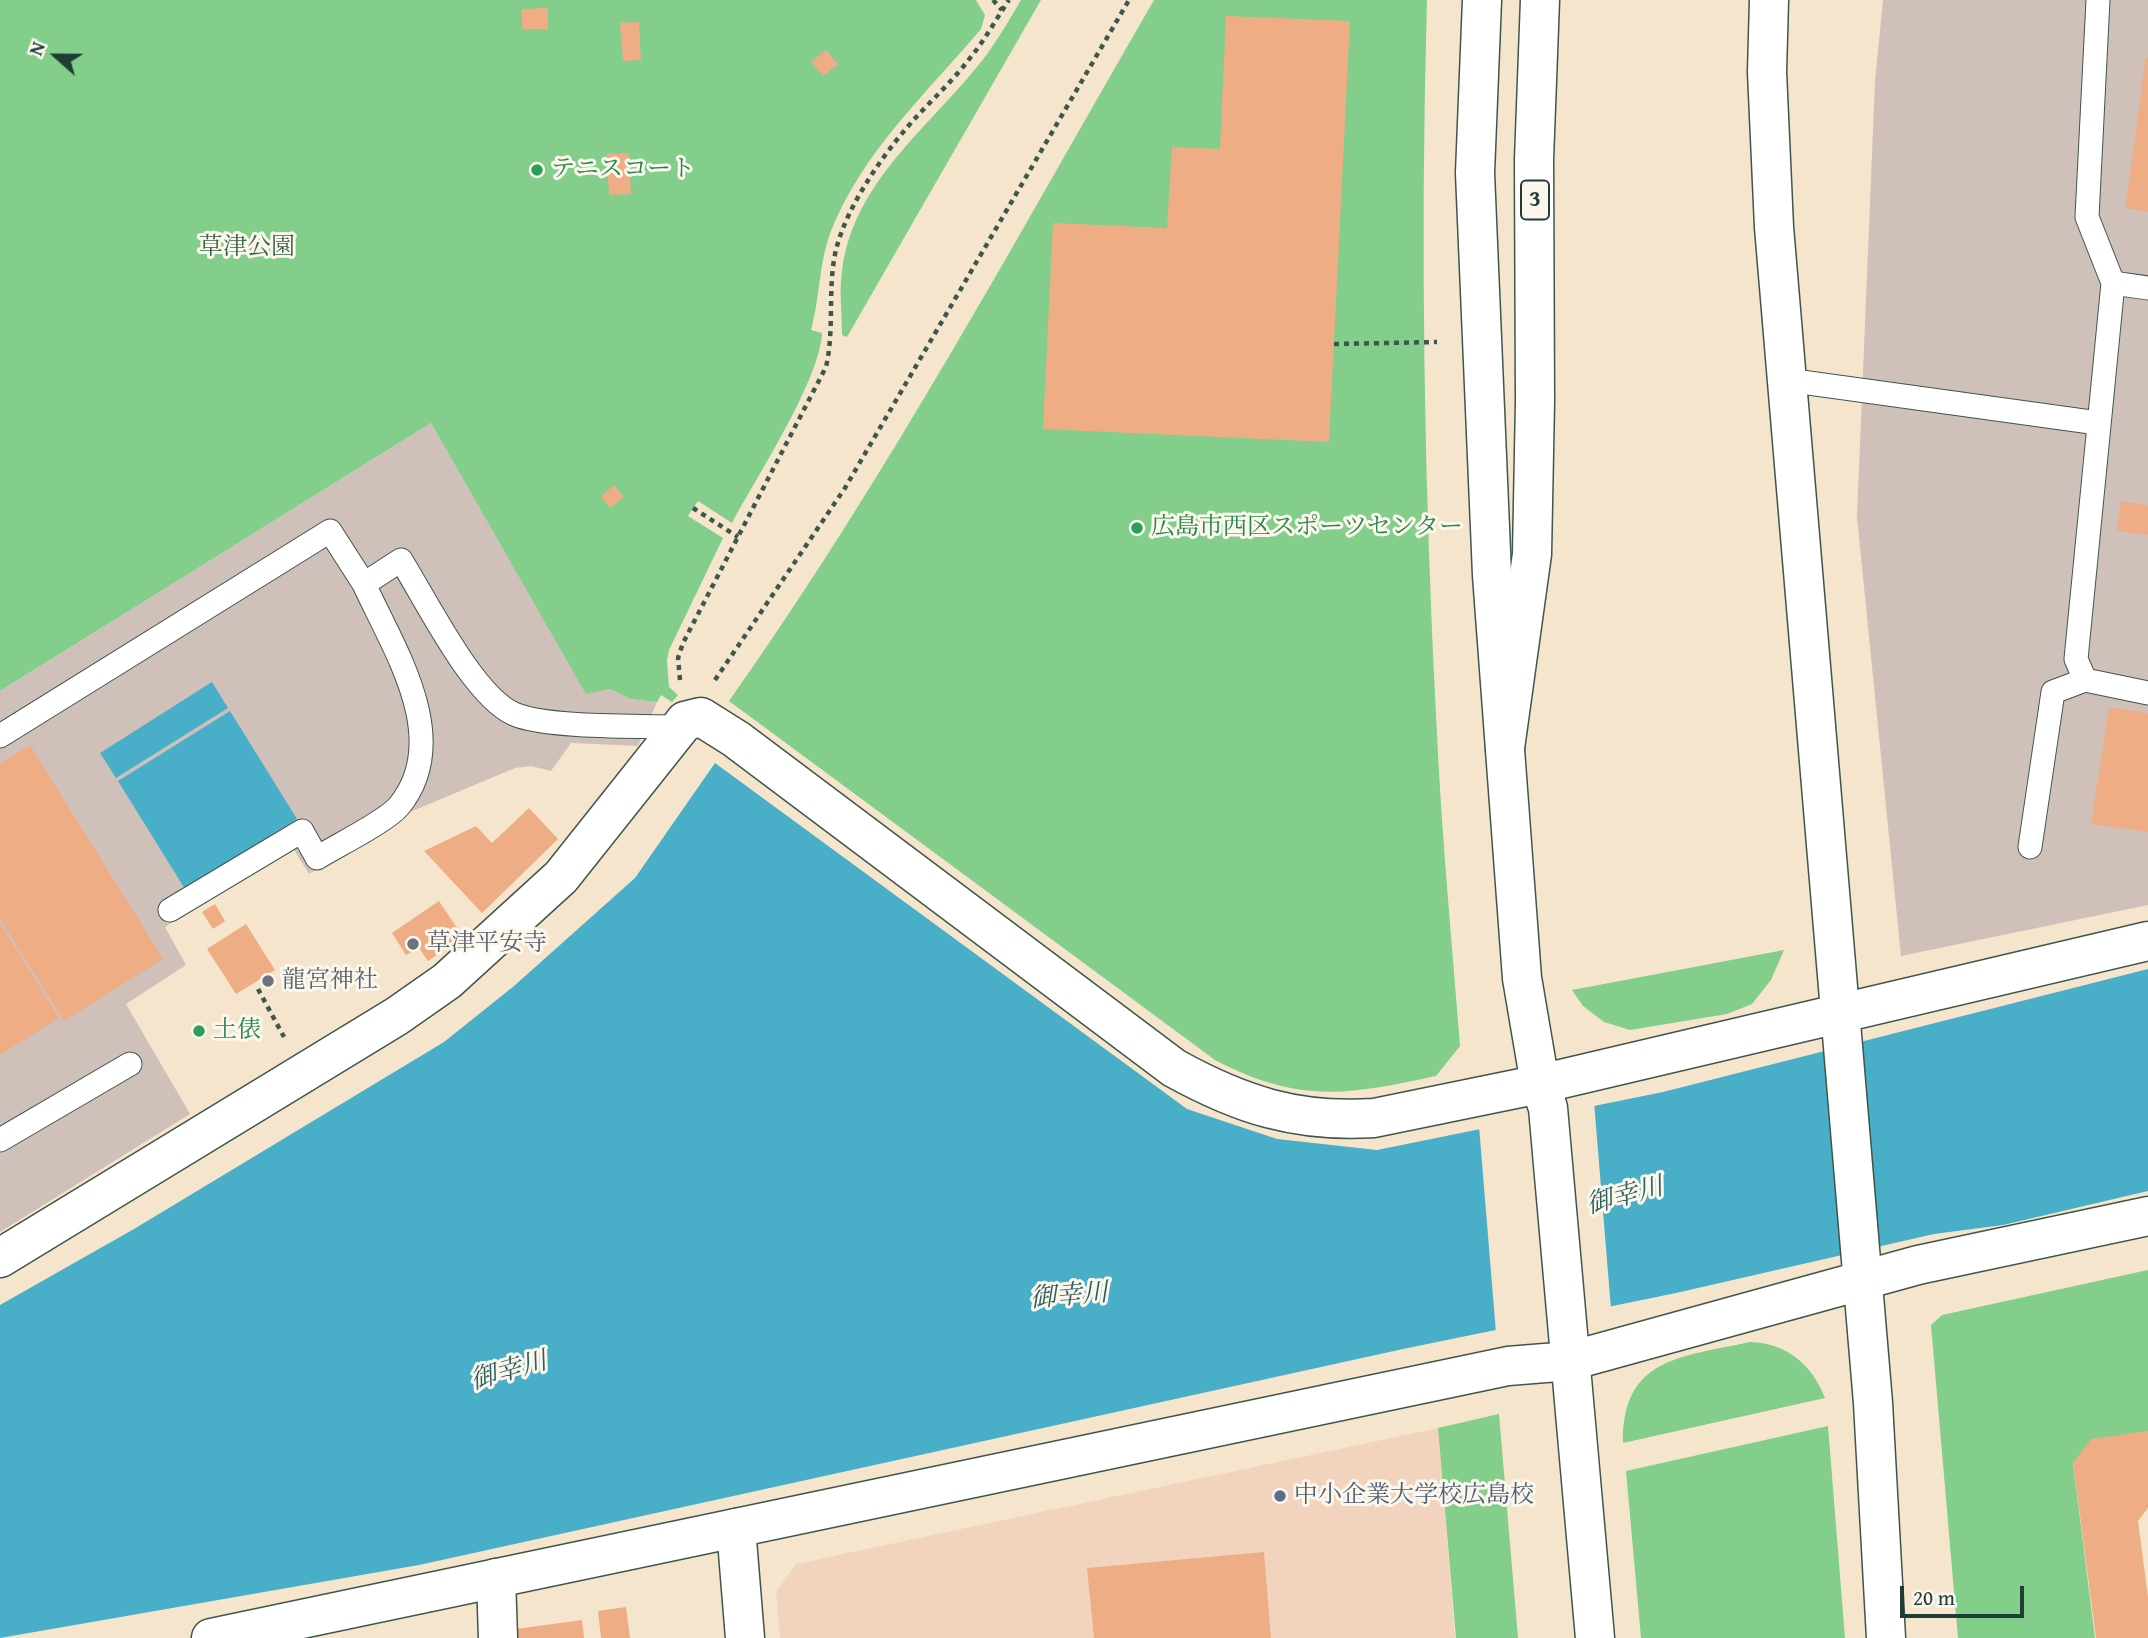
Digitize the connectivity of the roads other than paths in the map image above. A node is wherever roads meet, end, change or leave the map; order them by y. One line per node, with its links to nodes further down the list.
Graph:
1 (1482, 0): 14 (main road)
2 (1540, 0): 14 (main road, 3)
3 (1769, 0): 7 (main road)
4 (2098, 0): 5 (lane)
5 (2113, 283): 6 (lane); 8 (lane)
6 (2148, 288)
7 (1787, 380): 8 (lane); 18 (main road)
8 (2098, 424): 10 (lane)
9 (363, 584): 12 (lane); 13 (lane); 16 (lane)
10 (2085, 680): 11 (lane); 15 (lane)
11 (2148, 693)
12 (691, 722): 20 (main road); 23 (main road)
13 (0, 736)
14 (1505, 748): 20 (main road)
15 (2030, 847)
16 (170, 910)
17 (2148, 941): 18 (main road)
18 (1842, 1025): 20 (main road); 24 (main road)
19 (130, 1064): 21 (lane)
20 (1544, 1096): 25 (main road)
21 (0, 1140)
22 (2148, 1216): 24 (main road)
23 (0, 1258)
24 (1861, 1266): 25 (main road); 32 (main road)
25 (1570, 1361): 26 (main road); 31 (main road)
26 (736, 1528): 27 (main road); 30 (main road)
27 (496, 1578): 28 (main road); 29 (main road)
28 (228, 1636)
29 (498, 1638)
30 (745, 1638)
31 (1595, 1638)
32 (1886, 1638)

